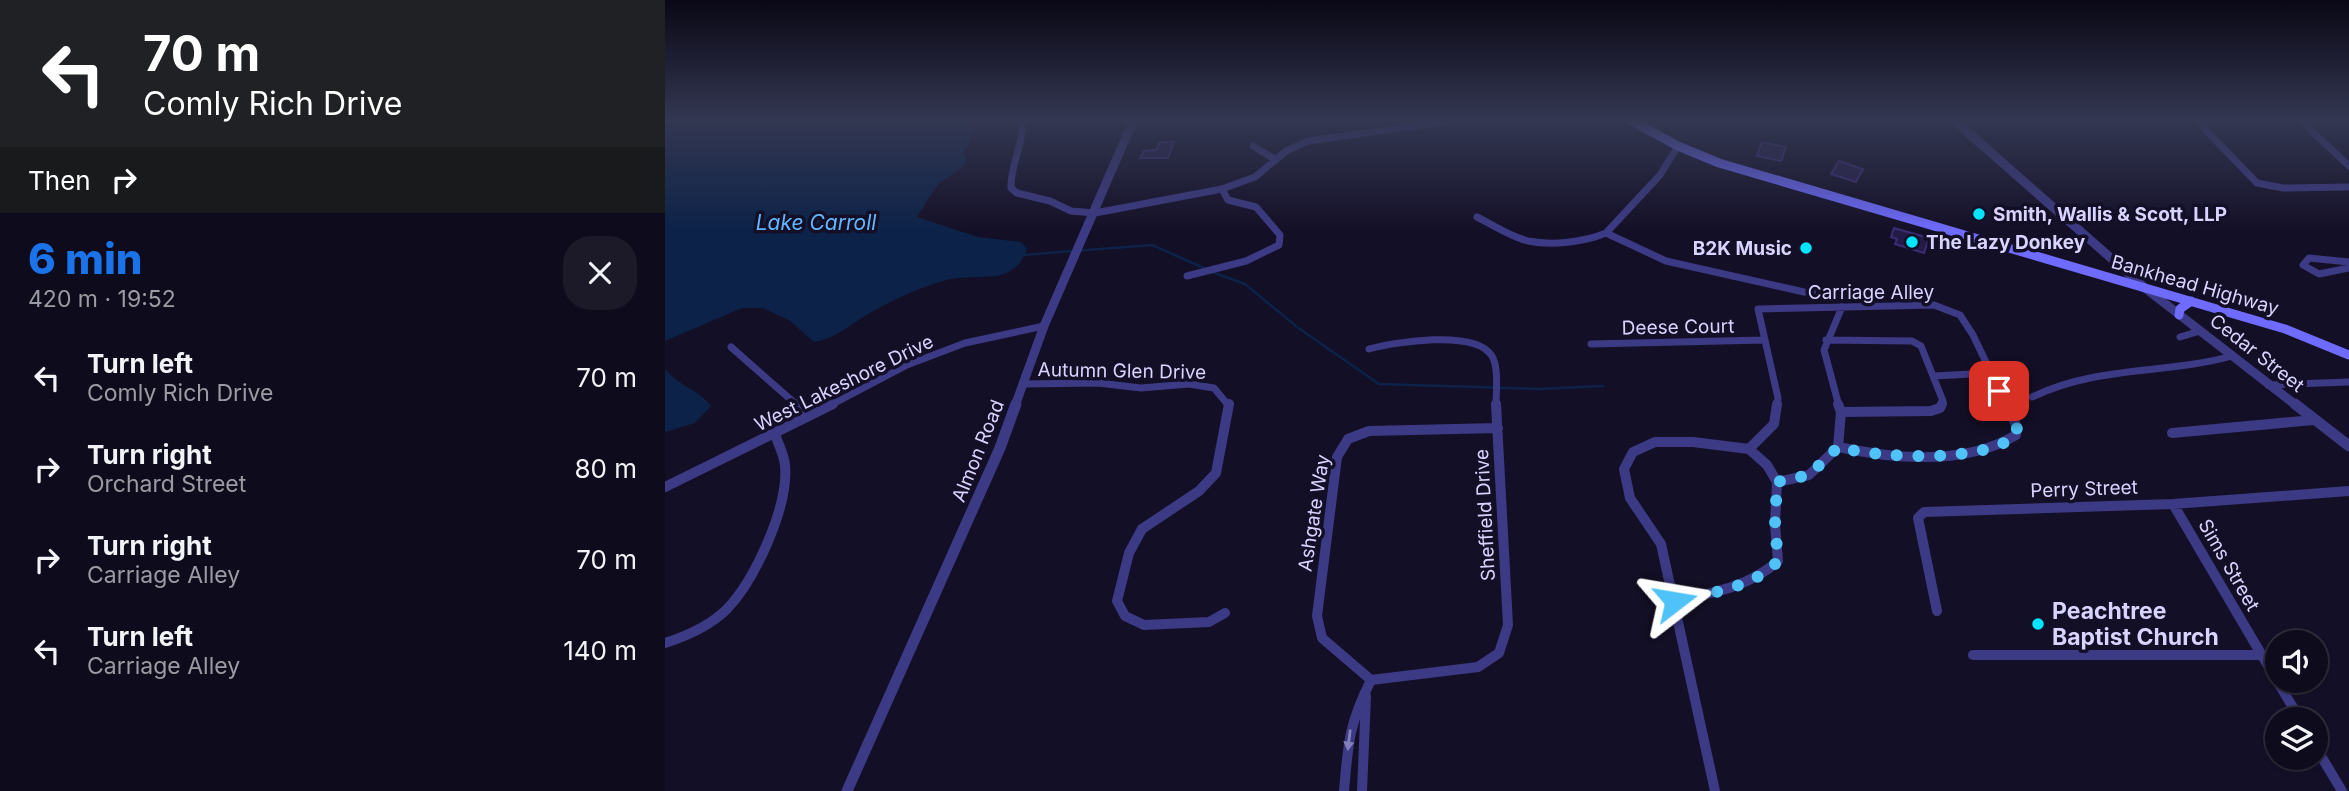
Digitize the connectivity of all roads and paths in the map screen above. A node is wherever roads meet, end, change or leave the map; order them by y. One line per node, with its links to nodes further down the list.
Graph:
1 (1018, 158): 12 (street)
2 (1118, 158): 12 (street, Almon Road)
3 (1273, 158): 9 (street)
4 (1278, 158): 9 (street)
5 (1671, 158): 14 (street)
6 (1710, 158): 19 (main road, Bankhead Highway)
7 (1997, 158): 16 (street, Cedar Street)
8 (2233, 158): 10 (street)
9 (1276, 160): 11 (street)
10 (2349, 187)
11 (1222, 189): 12 (street); 18 (street)
12 (1095, 214): 25 (street, Almon Road)
13 (1477, 216): 14 (street)
14 (1607, 233): 21 (street)
15 (2349, 262): 17 (street)
16 (2120, 267): 19 (main road); 20 (street, Cedar Street)
17 (2349, 268)
18 (1187, 276)
19 (2107, 277): 20 (main road, Bankhead Highway)
20 (2145, 288): 22 (main road, Bankhead Highway); 24 (street, Cedar Street)
21 (1831, 294)
22 (2191, 302): 24 (main road); 33 (main road, Bankhead Highway)
23 (1842, 307): 28 (street, Carriage Alley); 29 (street); 35 (street, Carriage Alley)
24 (2179, 315): 26 (street, Cedar Street)
25 (1044, 326): 38 (street, Almon Road); 42 (street, West Lakeshore Drive)
26 (2200, 331): 27 (street); 34 (street, Cedar Street)
27 (2181, 337)
28 (1765, 340): 30 (street, Deese Court); 49 (street)
29 (1826, 340): 36 (street); 41 (street)
30 (1591, 344)
31 (731, 347): 42 (street)
32 (1369, 349): 44 (street, Sheffield Drive)
33 (2349, 355)
34 (2232, 356): 39 (street, Cedar Street); 40 (street)
35 (1990, 373): 36 (street); 48 (street, Carriage Alley)
36 (1934, 376): 41 (street)
37 (2349, 383): 39 (street)
38 (1023, 384): 56 (street, Autumn Glen Drive); 64 (street, Almon Road)
39 (2268, 385): 43 (street, Cedar Street)
40 (2032, 397)
41 (1841, 412): 48 (street)
42 (809, 415): 46 (street, West Lakeshore Drive)
43 (2313, 420): 45 (street); 47 (street, Cedar Street)
44 (1498, 428): 61 (street, Sheffield Drive); 61 (street, Ashgate Way)
45 (2172, 433)
46 (775, 434): 51 (street, West Lakeshore Drive); 57 (street)
47 (2349, 446)
48 (1838, 447): 50 (street)
49 (1749, 449): 50 (street); 54 (street)
50 (1777, 482): 54 (street)
51 (665, 487)
52 (2349, 491): 53 (street, Perry Street)
53 (2173, 504): 55 (street, Perry Street); 59 (street, Sims Street)
54 (1675, 601): 67 (street)
55 (1937, 611)
56 (1226, 613)
57 (665, 643)
58 (1973, 655): 59 (street)
59 (2262, 655): 60 (street, Sims Street)
60 (2265, 660)
61 (1371, 680): 62 (street)
62 (1366, 693): 65 (street, one-way to 65); 66 (street)
63 (2328, 768): 68 (street)
64 (847, 791)
65 (1344, 791)
66 (1361, 791)
67 (1715, 791)
68 (2342, 791)

